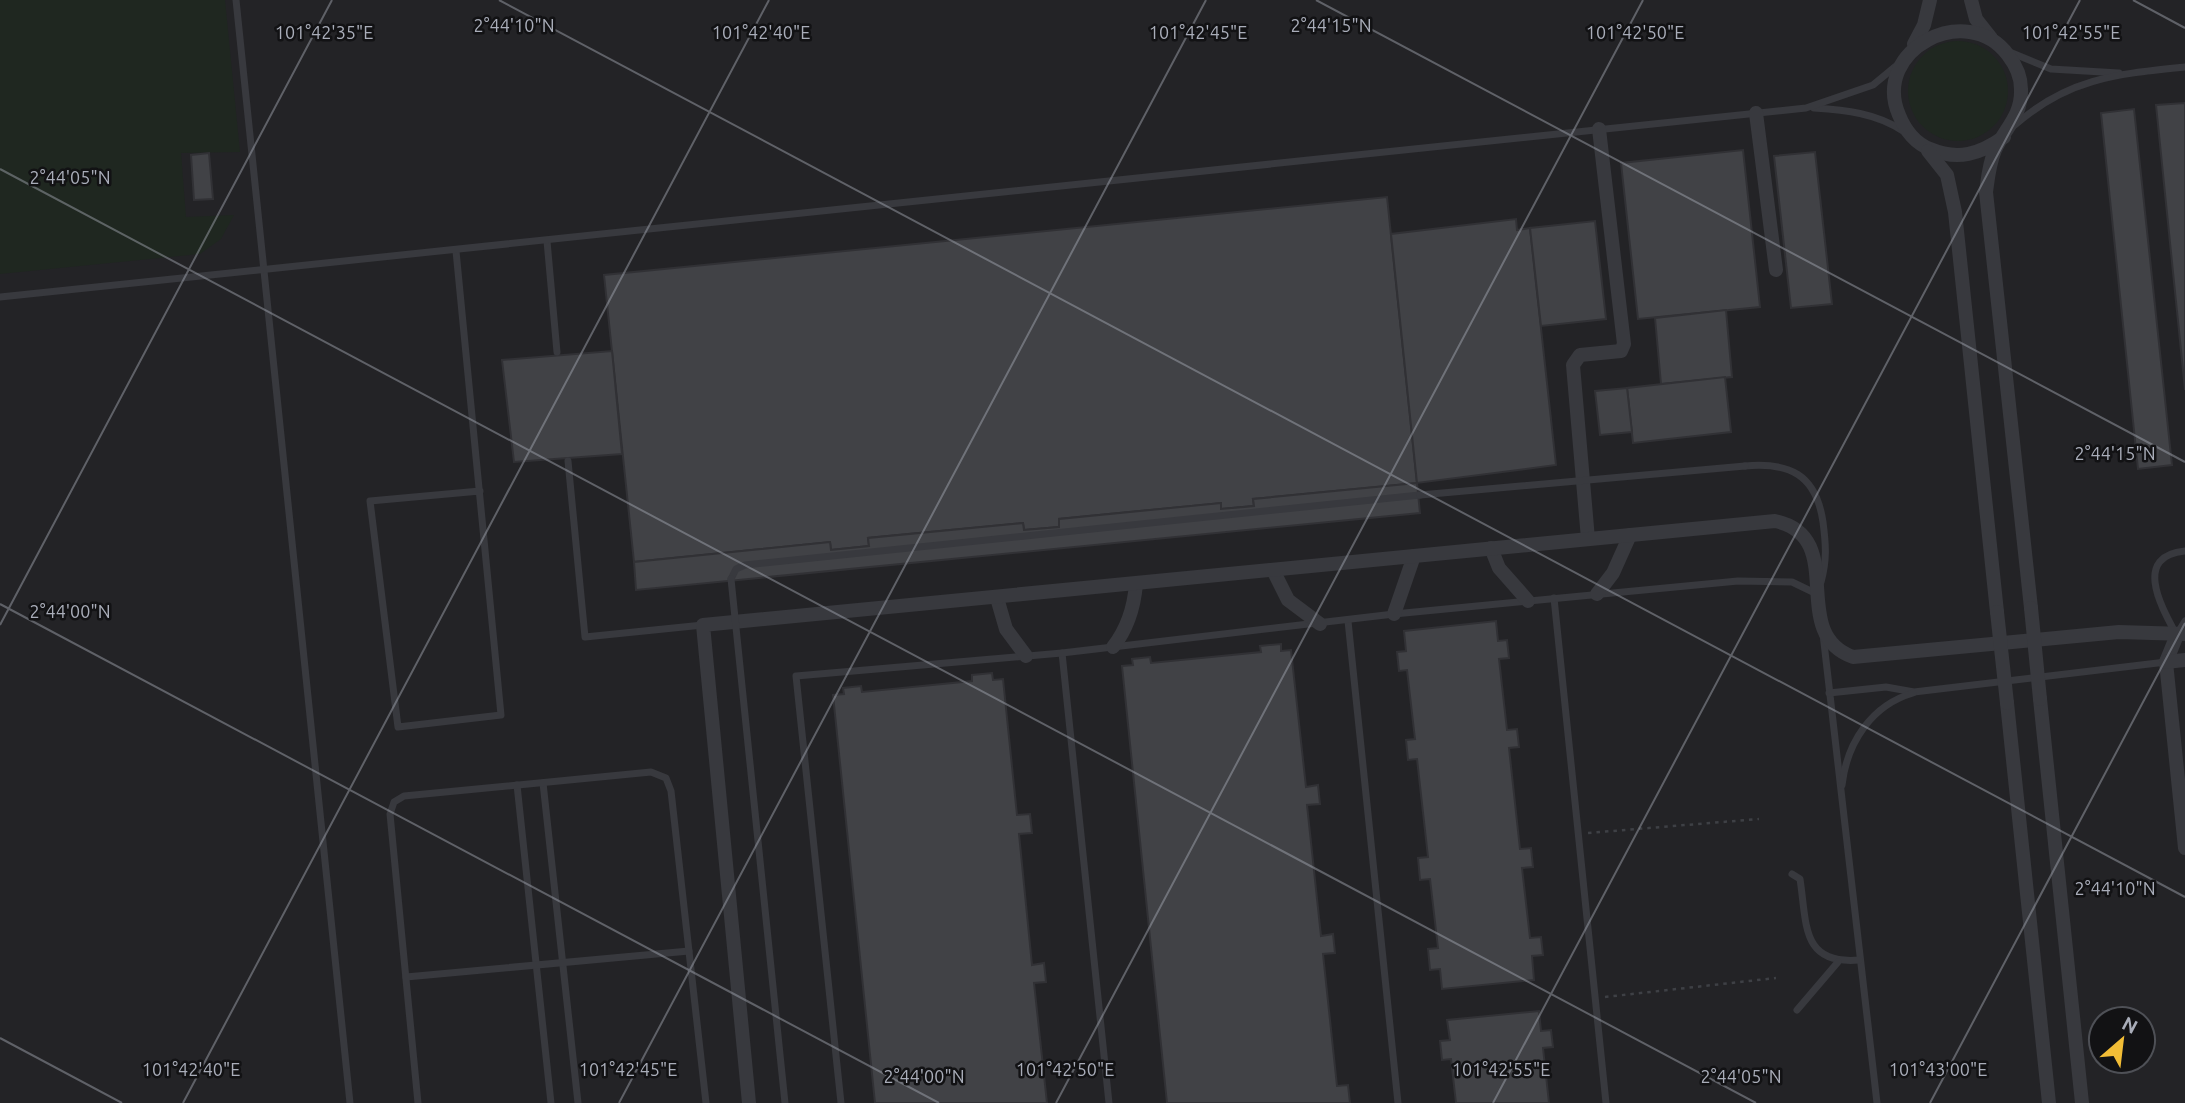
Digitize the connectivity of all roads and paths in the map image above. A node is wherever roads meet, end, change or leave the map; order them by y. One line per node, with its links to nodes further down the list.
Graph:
1 (236, 0): 16 (lane)
2 (1930, 0): 5 (street)
3 (1971, 0): 4 (street)
4 (1997, 43): 5 (street); 7 (lane); 11 (street)
5 (1908, 53): 8 (lane); 12 (street)
6 (2185, 67): 7 (lane)
7 (2127, 73): 11 (lane)
8 (1806, 108): 9 (lane); 12 (lane)
9 (1756, 113): 10 (lane); 15 (street)
10 (1599, 130): 13 (lane); 22 (street)
11 (2008, 132): 12 (street); 76 (street, bridge)
12 (1919, 142): 75 (street, bridge)
13 (547, 241): 14 (lane); 18 (lane)
14 (456, 251): 16 (lane); 20 (lane)
15 (1776, 270)
16 (264, 271): 17 (lane); 63 (lane)
17 (0, 297)
18 (557, 352)
19 (568, 461): 37 (lane)
20 (480, 491): 20 (lane)
21 (1630, 535): 22 (street); 28 (street); 29 (street)
22 (1588, 539): 23 (street)
23 (1491, 548): 25 (street); 32 (street)
24 (2185, 551): 39 (lane)
25 (1414, 556): 26 (street); 33 (street)
26 (1273, 570): 27 (street); 36 (street)
27 (1136, 584): 30 (street); 40 (street)
28 (1597, 594): 29 (lane); 31 (lane)
29 (1818, 595): 38 (street); 69 (lane, bridge)
30 (997, 598): 37 (street); 42 (street)
31 (1554, 598): 32 (lane); 51 (lane)
32 (1528, 601): 33 (lane)
33 (1394, 614): 34 (lane)
34 (1348, 621): 36 (lane); 72 (lane)
35 (2185, 621): 39 (lane)
36 (1320, 624): 40 (lane)
37 (703, 625): 68 (street)
38 (1822, 631): 39 (street); 46 (lane)
39 (2182, 638): 44 (street)
40 (1113, 648): 41 (lane)
41 (1062, 653): 42 (lane); 71 (lane)
42 (1026, 656): 70 (lane)
43 (2185, 660): 44 (street)
44 (2166, 662): 45 (lane); 52 (street)
45 (1914, 692): 46 (lane); 49 (lane)
46 (1829, 693): 49 (lane)
47 (543, 783): 48 (lane); 54 (lane); 56 (lane)
48 (517, 785): 58 (lane); 59 (lane)
49 (1841, 799): 55 (lane)
50 (1759, 819): 51 (path)
51 (1578, 834): 61 (lane)
52 (2185, 849)
53 (1792, 874): 57 (lane)
54 (689, 951): 56 (lane); 67 (lane)
55 (1859, 960): 57 (lane); 74 (lane)
56 (562, 962): 58 (lane); 66 (lane)
57 (1838, 962): 62 (lane)
58 (536, 965): 59 (lane); 65 (lane)
59 (406, 977): 64 (lane)
60 (1776, 978): 61 (path)
61 (1595, 998): 73 (lane)
62 (1797, 1010)
63 (350, 1103)
64 (418, 1103)
65 (551, 1103)
66 (578, 1103)
67 (706, 1103)
68 (749, 1103)
69 (785, 1103)
70 (841, 1103)
71 (1109, 1103)
72 (1398, 1103)
73 (1606, 1103)
74 (1877, 1103)
75 (2049, 1103)
76 (2082, 1103)

